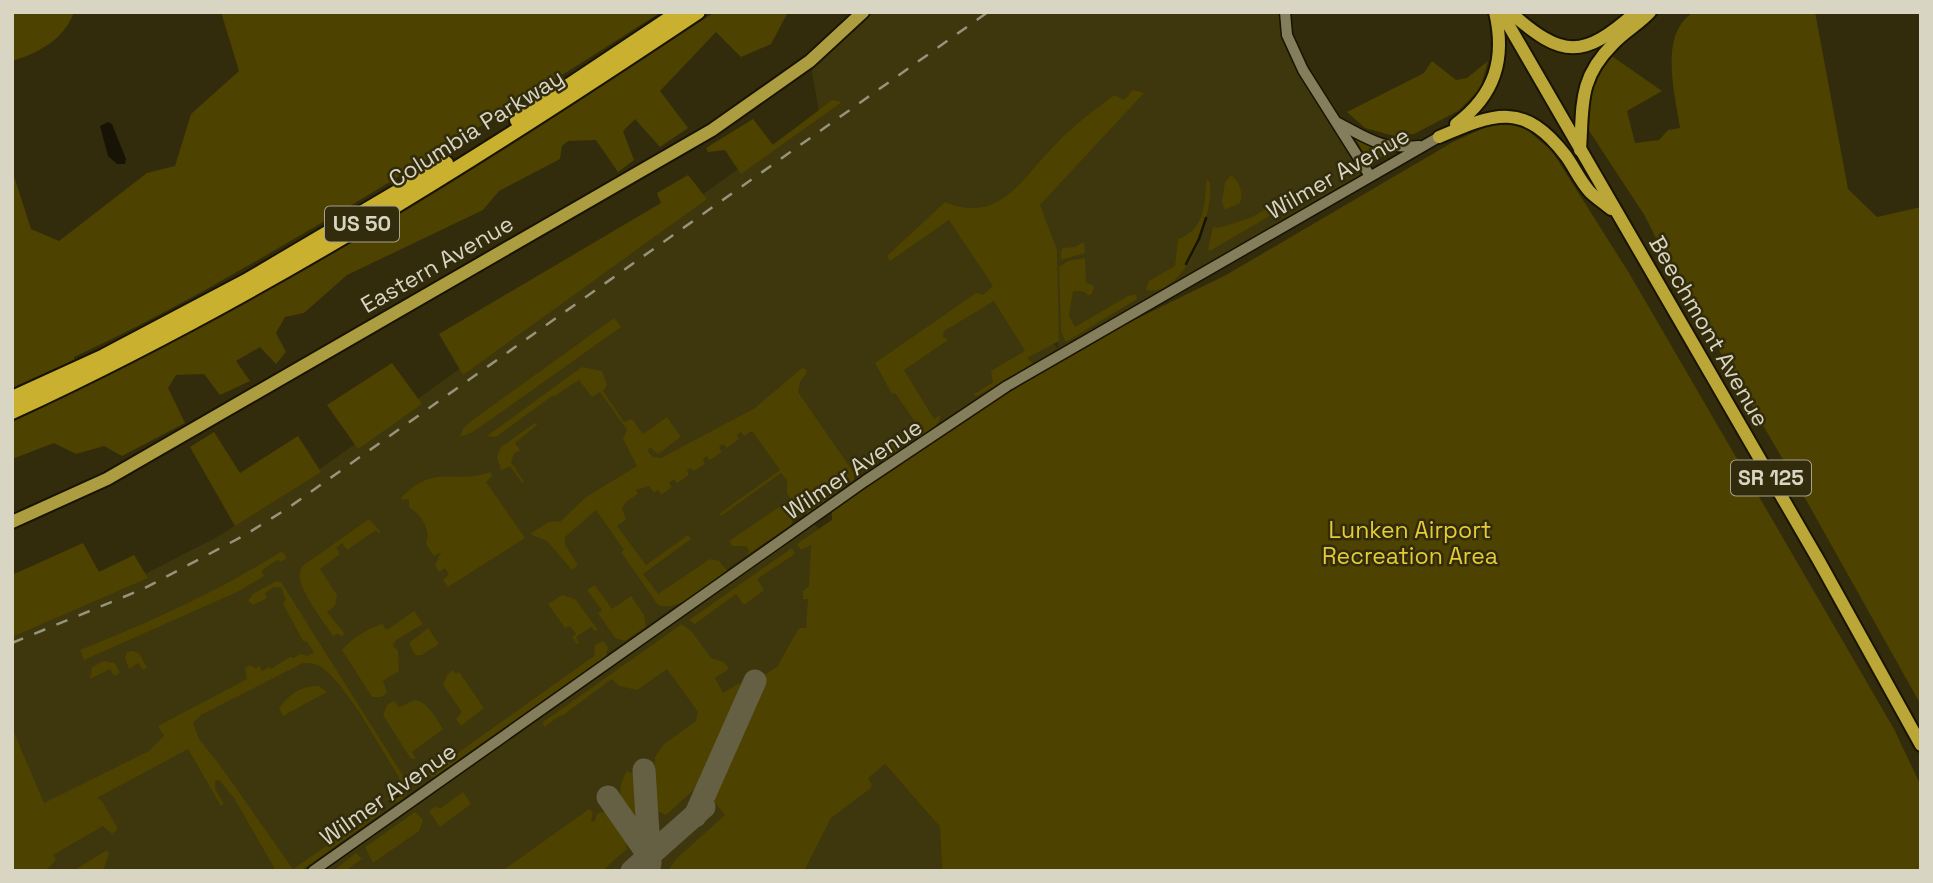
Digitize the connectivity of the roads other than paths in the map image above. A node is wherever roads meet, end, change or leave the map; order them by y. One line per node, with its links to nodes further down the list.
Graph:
1 (679, 12): 15 (highway, Columbia Parkway / US 50)
2 (698, 12): 16 (highway, Columbia Parkway / US 50)
3 (863, 12): 17 (main road, Eastern Avenue)
4 (1285, 12): 9 (street)
5 (1495, 12): 10 (highway)
6 (1501, 12): 12 (highway, Beechmont Avenue / SR 125)
7 (1510, 12): 8 (highway)
8 (1647, 13): 12 (highway)
9 (1336, 121): 11 (street); 13 (street)
10 (1438, 137): 11 (street, Wilmer Avenue); 14 (highway)
11 (1423, 145): 13 (street, Wilmer Avenue)
12 (1580, 150): 14 (highway, Beechmont Avenue / SR 125)
13 (1370, 176): 19 (street, Wilmer Avenue)
14 (1618, 214): 18 (highway, Beechmont Avenue / SR 125)
15 (12, 398)
16 (12, 412)
17 (12, 522)
18 (1921, 745)
19 (313, 871)

